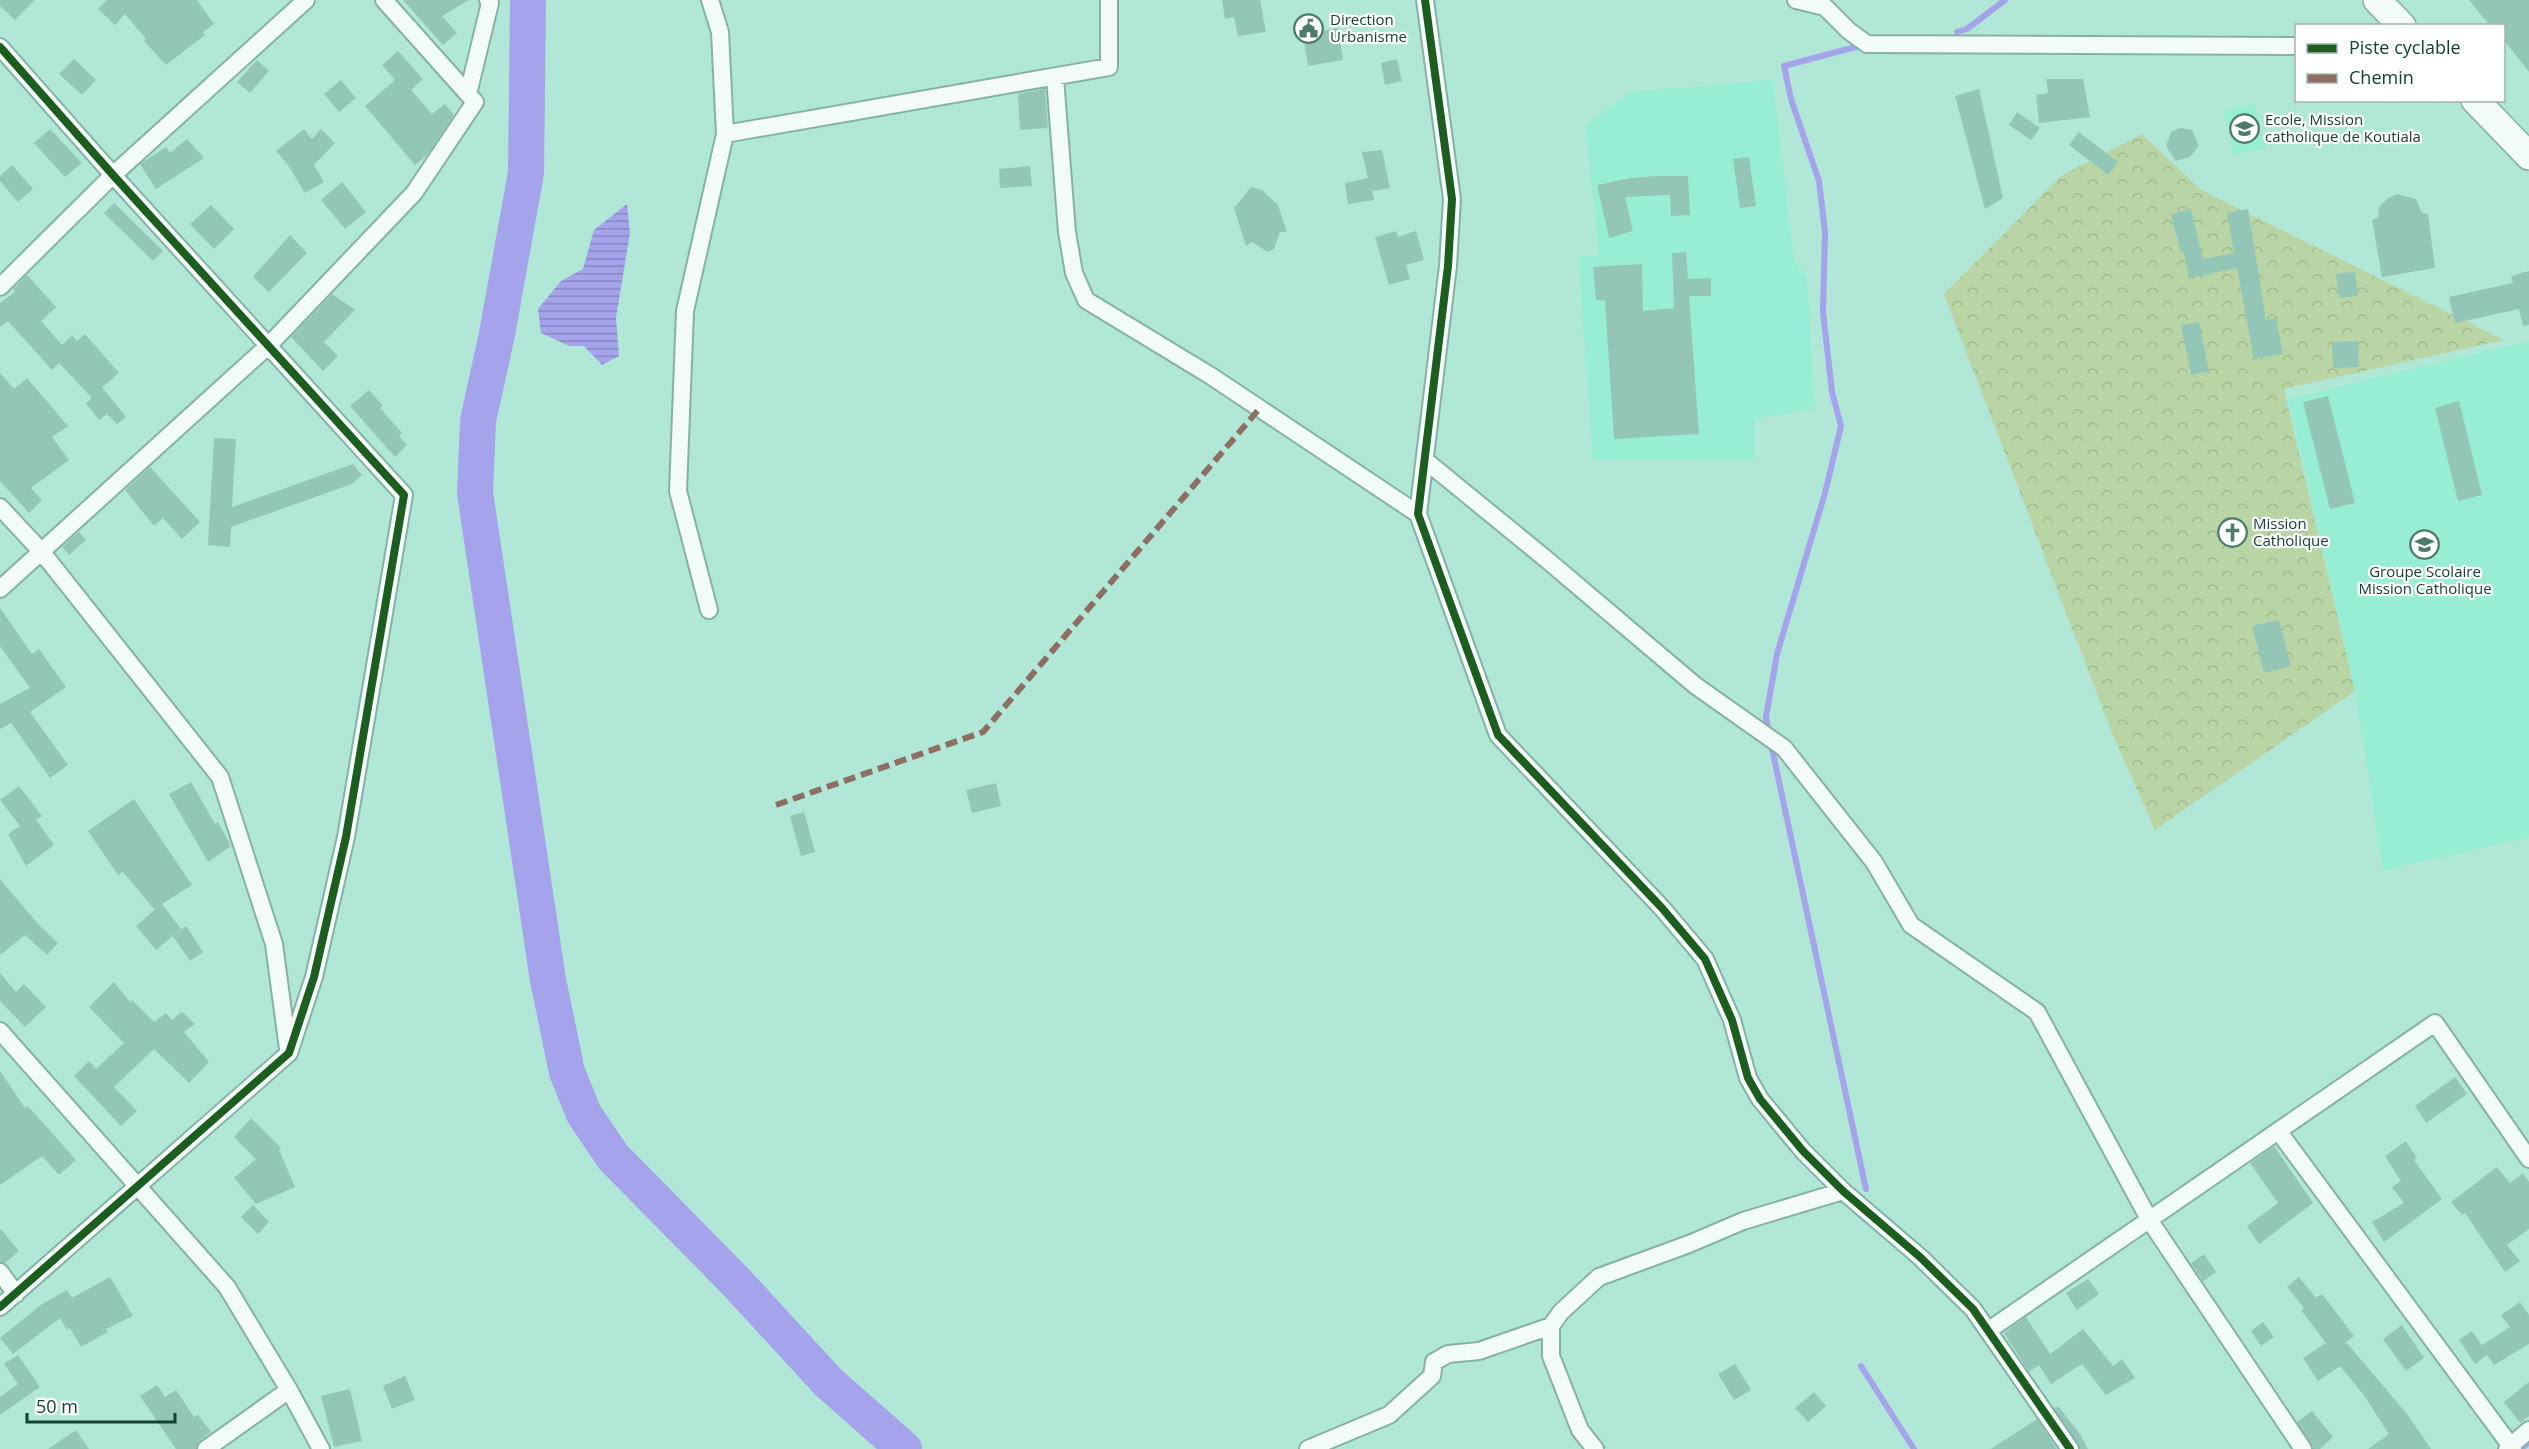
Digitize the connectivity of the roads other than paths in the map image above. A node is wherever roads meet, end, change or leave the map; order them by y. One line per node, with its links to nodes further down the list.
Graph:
1 (306, 0): 17 (street)
2 (384, 0): 13 (street)
3 (489, 0): 13 (street)
4 (710, 0): 15 (street)
5 (1109, 0): 12 (street)
6 (1425, 0): 20 (street)
7 (1796, 0): 10 (street)
8 (2377, 0): 9 (main road)
9 (2400, 24)
10 (2295, 46)
11 (0, 47): 17 (street)
12 (1055, 78): 15 (street); 22 (street)
13 (468, 94): 19 (street)
14 (2477, 102): 16 (main road)
15 (725, 134): 25 (street)
16 (2529, 156)
17 (113, 175): 18 (street); 19 (street)
18 (0, 287)
19 (269, 345): 23 (street); 27 (street)
20 (1426, 461): 22 (street); 32 (street)
21 (0, 507): 23 (street)
22 (1418, 514): 31 (street)
23 (41, 551): 24 (street); 27 (street)
24 (0, 590)
25 (709, 610)
26 (0, 1031): 30 (street)
27 (289, 1053): 30 (street)
28 (2279, 1132): 29 (street); 32 (street); 40 (street)
29 (2529, 1159)
30 (138, 1186): 34 (street); 38 (street)
31 (1843, 1191): 36 (street); 37 (street)
32 (2150, 1221): 37 (street); 46 (street)
33 (0, 1272): 34 (street)
34 (16, 1294): 35 (street)
35 (0, 1307)
36 (1551, 1326): 43 (street); 44 (street)
37 (1989, 1330): 45 (street)
38 (289, 1390): 41 (street); 42 (street)
39 (2529, 1430): 40 (street)
40 (2510, 1448)
41 (206, 1449)
42 (321, 1449)
43 (1308, 1449)
44 (1595, 1449)
45 (2070, 1449)
46 (2302, 1449)

